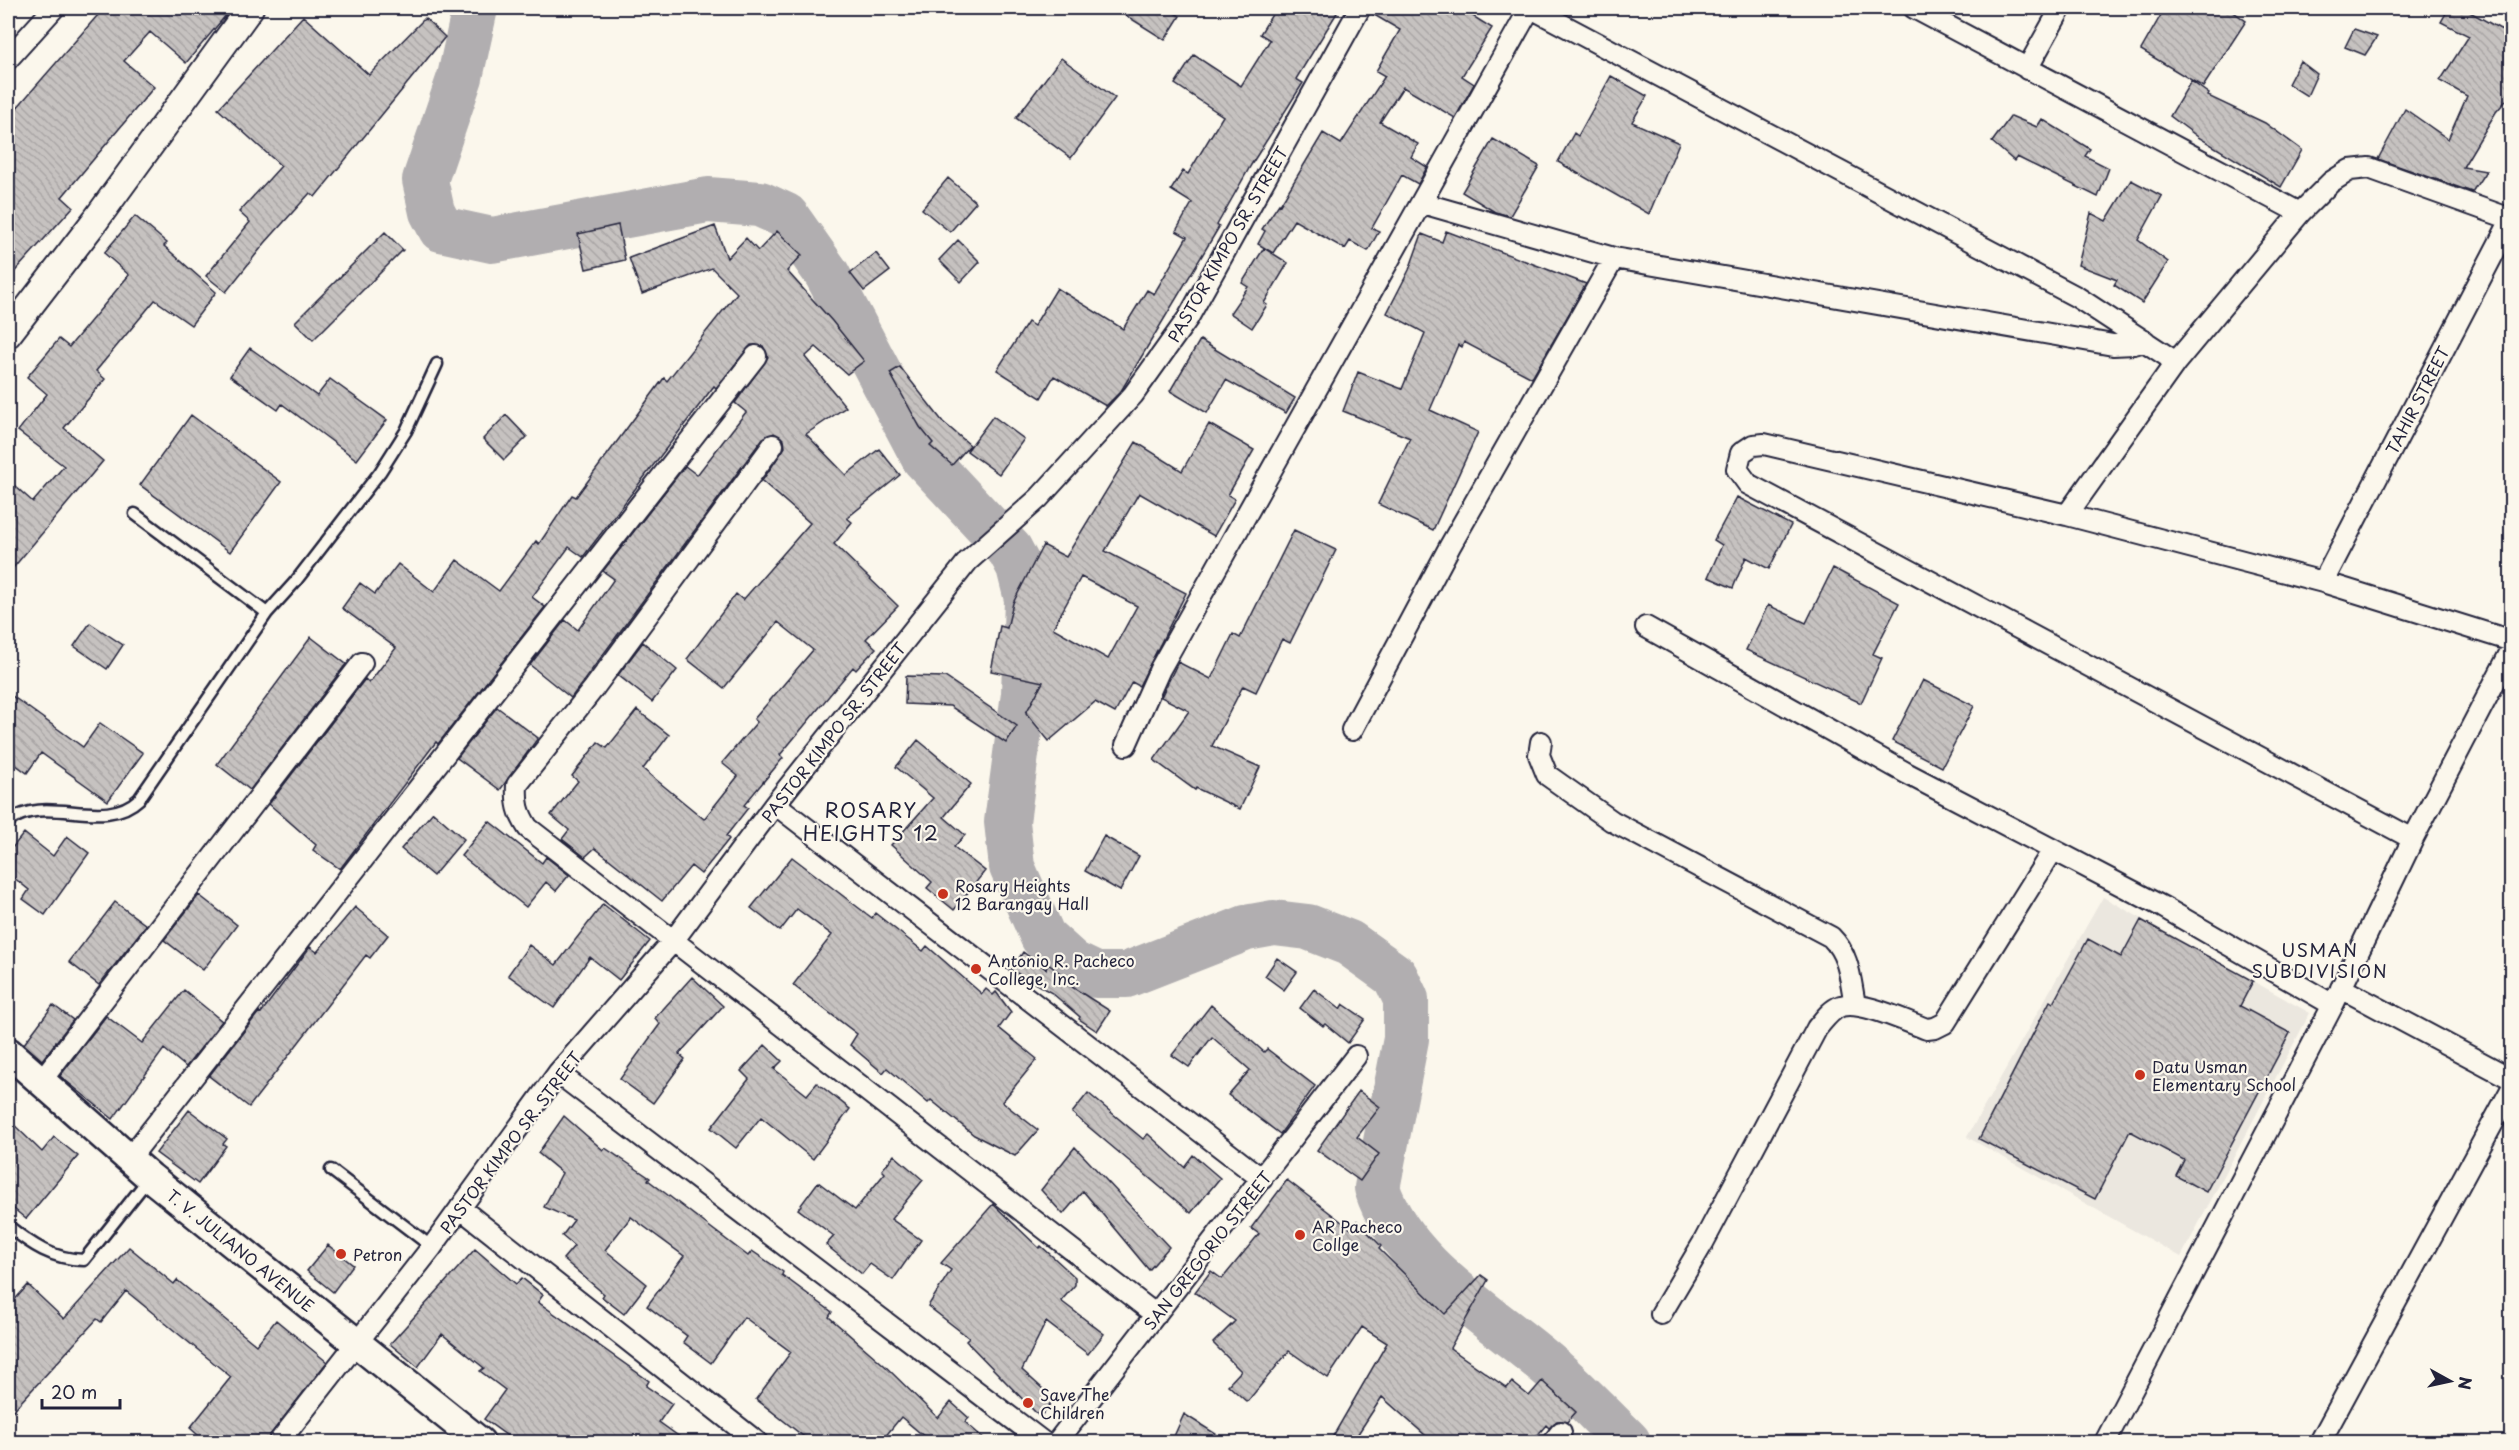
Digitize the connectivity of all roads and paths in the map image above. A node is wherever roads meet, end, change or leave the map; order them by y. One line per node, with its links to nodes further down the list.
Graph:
1 (54, 8): 7 (street)
2 (250, 8): 13 (street)
3 (1360, 8): 30 (street, PASTOR KIMPO SR. STREET)
4 (1531, 8): 9 (street); 14 (street)
5 (1914, 8): 8 (street)
6 (2061, 8): 8 (street)
7 (8, 59)
8 (2027, 69): 10 (street)
9 (1422, 204): 12 (street); 29 (street)
10 (2300, 213): 11 (street); 16 (street)
11 (2511, 218): 21 (street, TAHIR STREET)
12 (1614, 258): 14 (street); 27 (street)
13 (8, 334)
14 (2145, 341): 16 (street)
15 (756, 356): 43 (street)
16 (2176, 362): 20 (street)
17 (437, 363): 22 (lane)
18 (773, 445): 34 (street)
19 (135, 514): 22 (lane)
20 (2067, 515): 21 (street); 32 (street)
21 (2323, 582): 24 (street)
22 (267, 613): 31 (lane)
23 (1646, 627): 33 (street)
24 (2511, 641)
25 (2511, 649): 32 (street)
26 (362, 663): 41 (street)
27 (1352, 730)
28 (1541, 742): 36 (street)
29 (1126, 745)
30 (775, 804): 34 (street, PASTOR KIMPO SR. STREET); 45 (street)
31 (8, 822)
32 (2413, 839): 35 (street)
33 (2053, 850): 35 (street); 36 (street)
34 (673, 941): 39 (street, PASTOR KIMPO SR. STREET); 50 (street)
35 (2337, 996): 40 (street); 57 (street)
36 (1855, 1005): 49 (street)
37 (8, 1052): 41 (main road, T. V. JULIANO AVENUE)
38 (1356, 1056): 45 (street, SAN GREGORIO STREET)
39 (558, 1073): 46 (street, PASTOR KIMPO SR. STREET); 55 (street)
40 (2511, 1079)
41 (41, 1081): 43 (main road, T. V. JULIANO AVENUE)
42 (2511, 1088): 58 (street)
43 (140, 1168): 47 (lane); 51 (main road, T. V. JULIANO AVENUE)
44 (331, 1170): 48 (lane)
45 (1262, 1179): 50 (street, SAN GREGORIO STREET)
46 (460, 1208): 48 (street, PASTOR KIMPO SR. STREET); 54 (street)
47 (8, 1226)
48 (432, 1247): 51 (street, PASTOR KIMPO SR. STREET)
49 (1661, 1314)
50 (1156, 1315): 56 (street, SAN GREGORIO STREET)
51 (357, 1343): 52 (street, PASTOR KIMPO SR. STREET); 53 (main road, T. V. JULIANO AVENUE)
52 (279, 1443)
53 (480, 1443)
54 (757, 1443)
55 (1043, 1443)
56 (1057, 1443)
57 (2105, 1443)
58 (2320, 1443)

